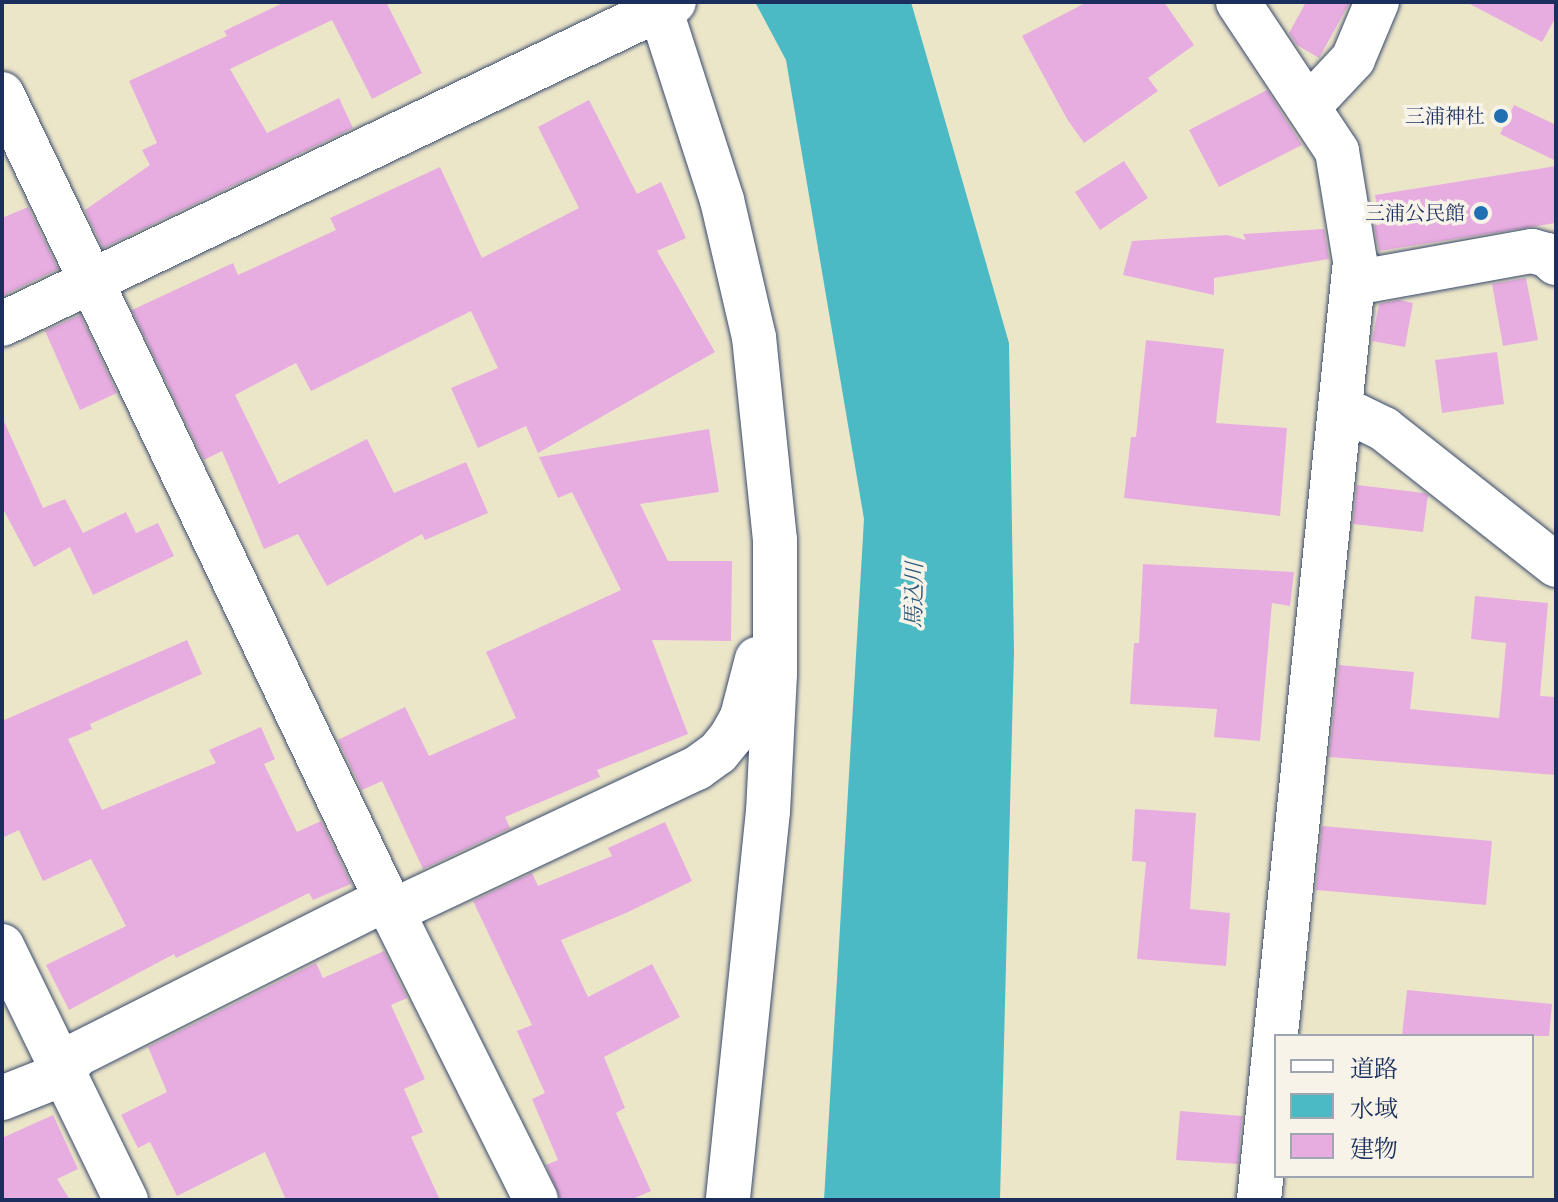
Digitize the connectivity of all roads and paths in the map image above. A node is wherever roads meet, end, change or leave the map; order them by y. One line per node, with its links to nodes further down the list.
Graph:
1 (1238, 2): 5 (street)
2 (1377, 2): 5 (street)
3 (666, 4): 7 (street); 12 (street)
4 (2, 94): 7 (street)
5 (1308, 107): 8 (street)
6 (1553, 255): 8 (street)
7 (93, 279): 9 (street); 13 (street)
8 (1354, 283): 10 (street)
9 (2, 324)
10 (1341, 408): 11 (street); 15 (street)
11 (1556, 565)
12 (776, 627): 13 (street); 21 (street)
13 (390, 905): 17 (street); 20 (street)
14 (2, 946): 17 (street)
15 (1276, 1034)
16 (1274, 1055): 22 (street)
17 (63, 1074): 18 (street); 19 (street)
18 (2, 1098)
19 (126, 1200)
20 (536, 1200)
21 (728, 1200)
22 (1259, 1200)

